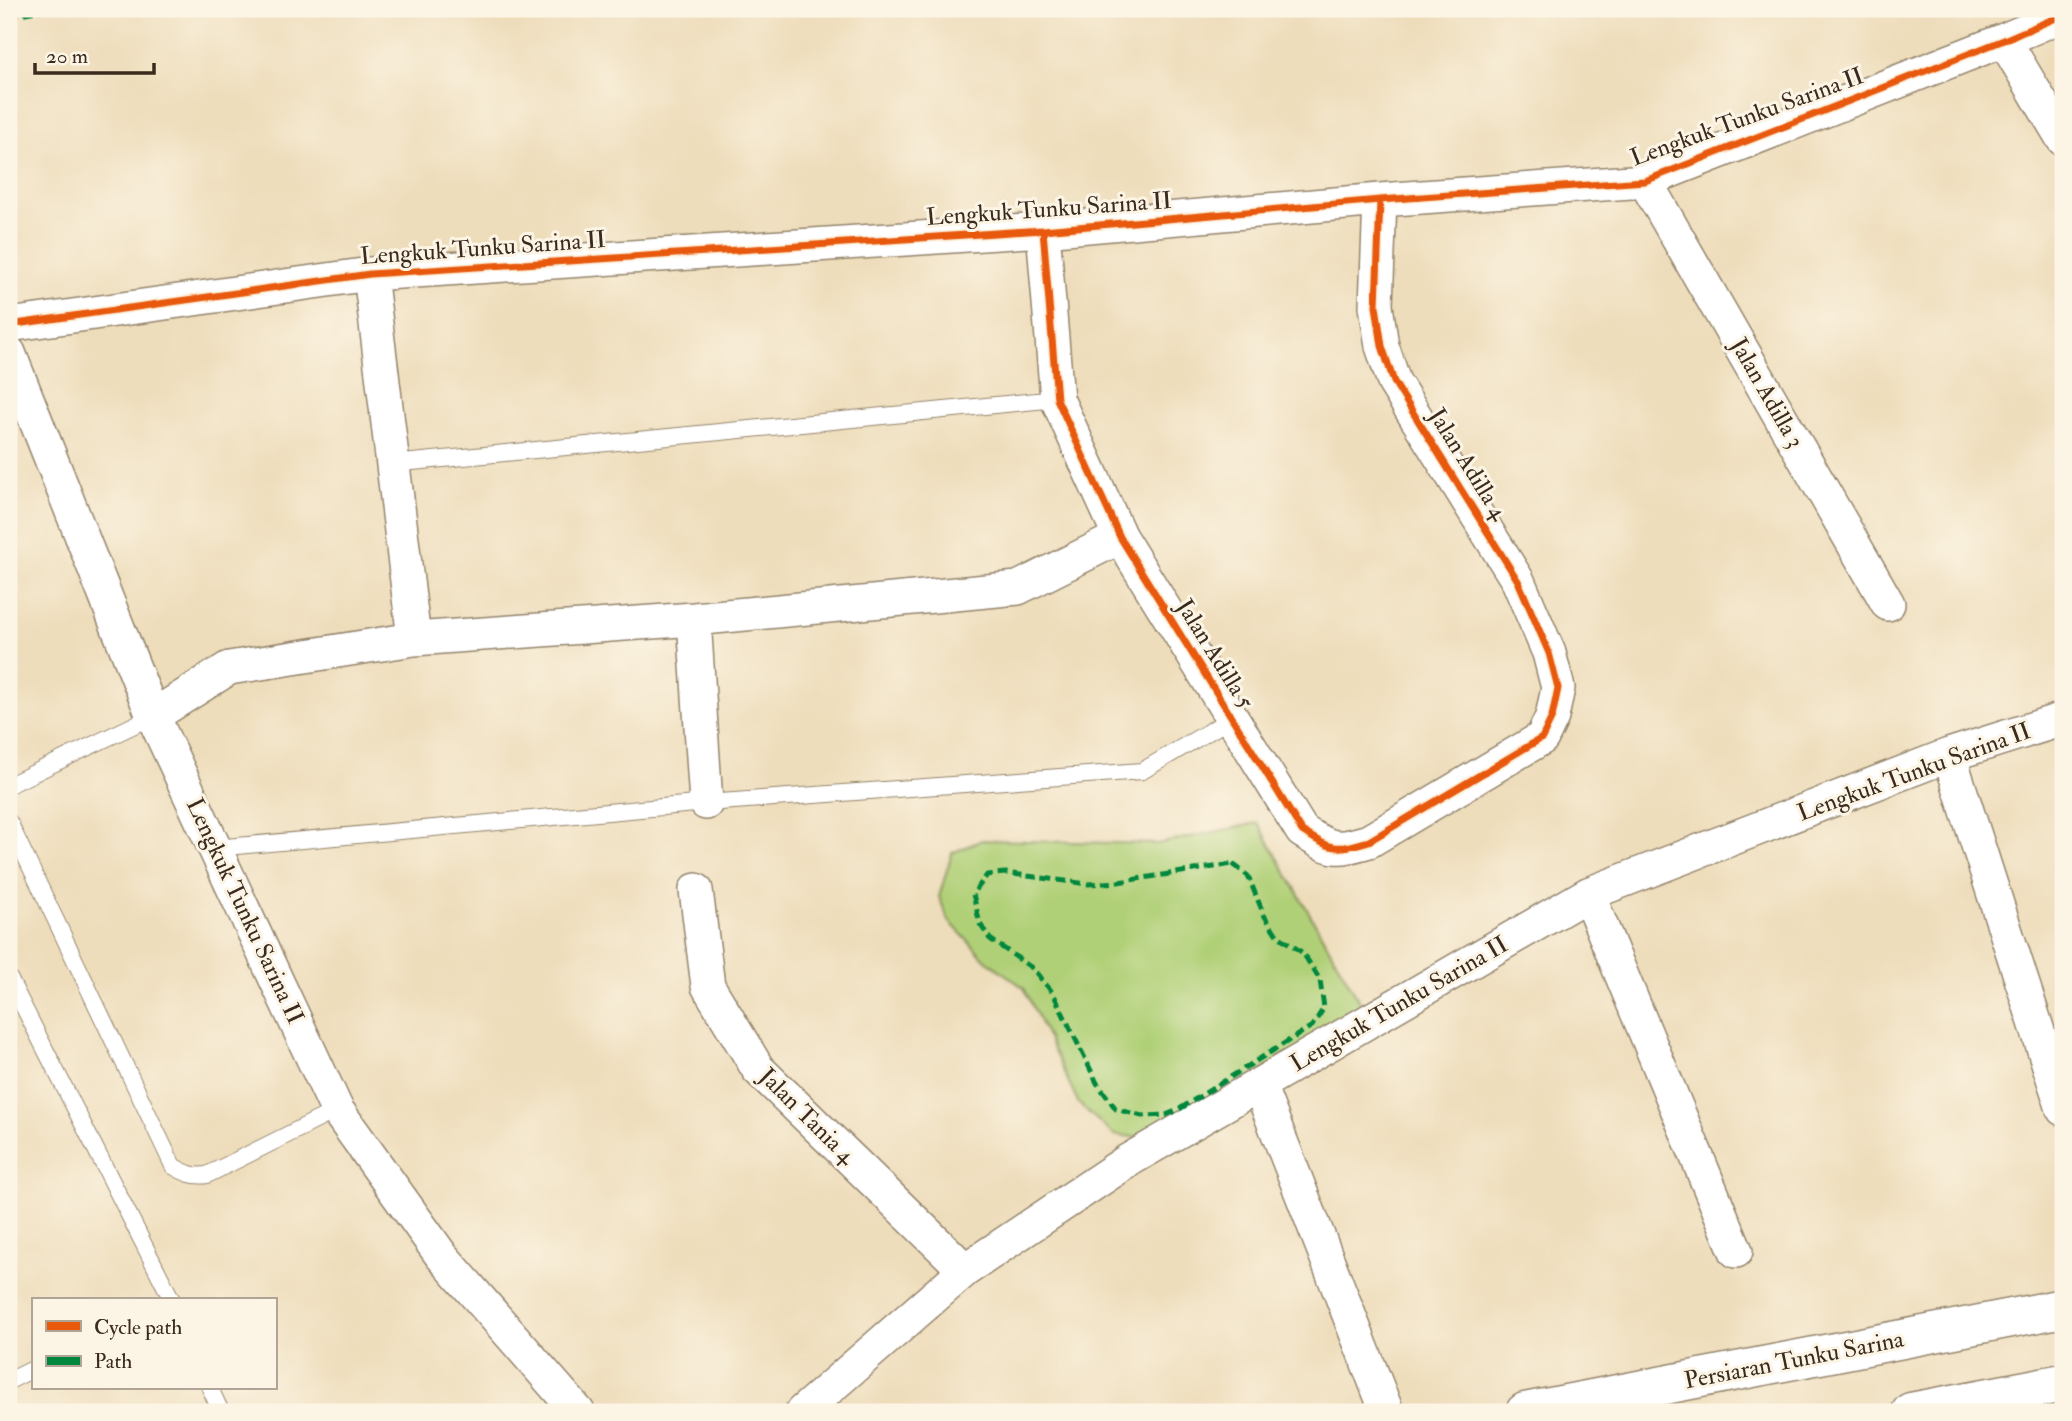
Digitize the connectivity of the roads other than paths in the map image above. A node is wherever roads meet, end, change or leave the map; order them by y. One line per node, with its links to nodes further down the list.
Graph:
1 (2063, 15): 2 (street, Lengkuk Tunku Sarina II)
2 (2004, 40): 3 (street); 4 (street, Lengkuk Tunku Sarina II)
3 (2063, 139)
4 (1645, 181): 5 (street, Lengkuk Tunku Sarina II); 13 (street, Jalan Adilla 3)
5 (1380, 200): 6 (street, Lengkuk Tunku Sarina II); 19 (street, Jalan Adilla 4)
6 (1043, 230): 7 (street, Lengkuk Tunku Sarina II); 10 (street, Jalan Adilla 5)
7 (370, 274): 8 (street, Lengkuk Tunku Sarina II); 11 (street)
8 (9, 325)
9 (9, 353): 16 (street, Lengkuk Tunku Sarina II)
10 (1057, 399): 11 (lane); 12 (street, Jalan Adilla 5)
11 (392, 464): 15 (street)
12 (1120, 537): 14 (street); 17 (street, Jalan Adilla 5)
13 (1888, 604)
14 (694, 619): 15 (street); 22 (street)
15 (414, 639): 16 (street)
16 (153, 716): 21 (lane); 24 (street, Lengkuk Tunku Sarina II)
17 (1232, 718): 19 (street, Jalan Adilla 5); 22 (lane)
18 (2063, 719): 20 (street, Lengkuk Tunku Sarina II)
19 (1542, 738)
20 (1949, 755): 26 (street, Lengkuk Tunku Sarina II); 29 (street)
21 (9, 785)
22 (706, 803): 24 (lane)
23 (9, 822): 30 (lane)
24 (215, 848): 30 (street, Lengkuk Tunku Sarina II)
25 (696, 890): 32 (street, Jalan Tania 4)
26 (1588, 894): 28 (street, Lengkuk Tunku Sarina II); 31 (street)
27 (9, 978): 33 (lane)
28 (1259, 1085): 32 (street, Lengkuk Tunku Sarina II); 42 (street)
29 (2063, 1109)
30 (337, 1110): 40 (street, Lengkuk Tunku Sarina II)
31 (1736, 1251)
32 (965, 1270): 41 (street, Lengkuk Tunku Sarina II)
33 (171, 1298)
34 (2063, 1308): 43 (street, Persiaran Tunku Sarina)
35 (32, 1370): 36 (lane)
36 (9, 1381)
37 (2063, 1383): 44 (street)
38 (211, 1390): 39 (lane)
39 (221, 1412)
40 (578, 1412)
41 (802, 1412)
42 (1387, 1412)
43 (1525, 1412)
44 (1910, 1412)

